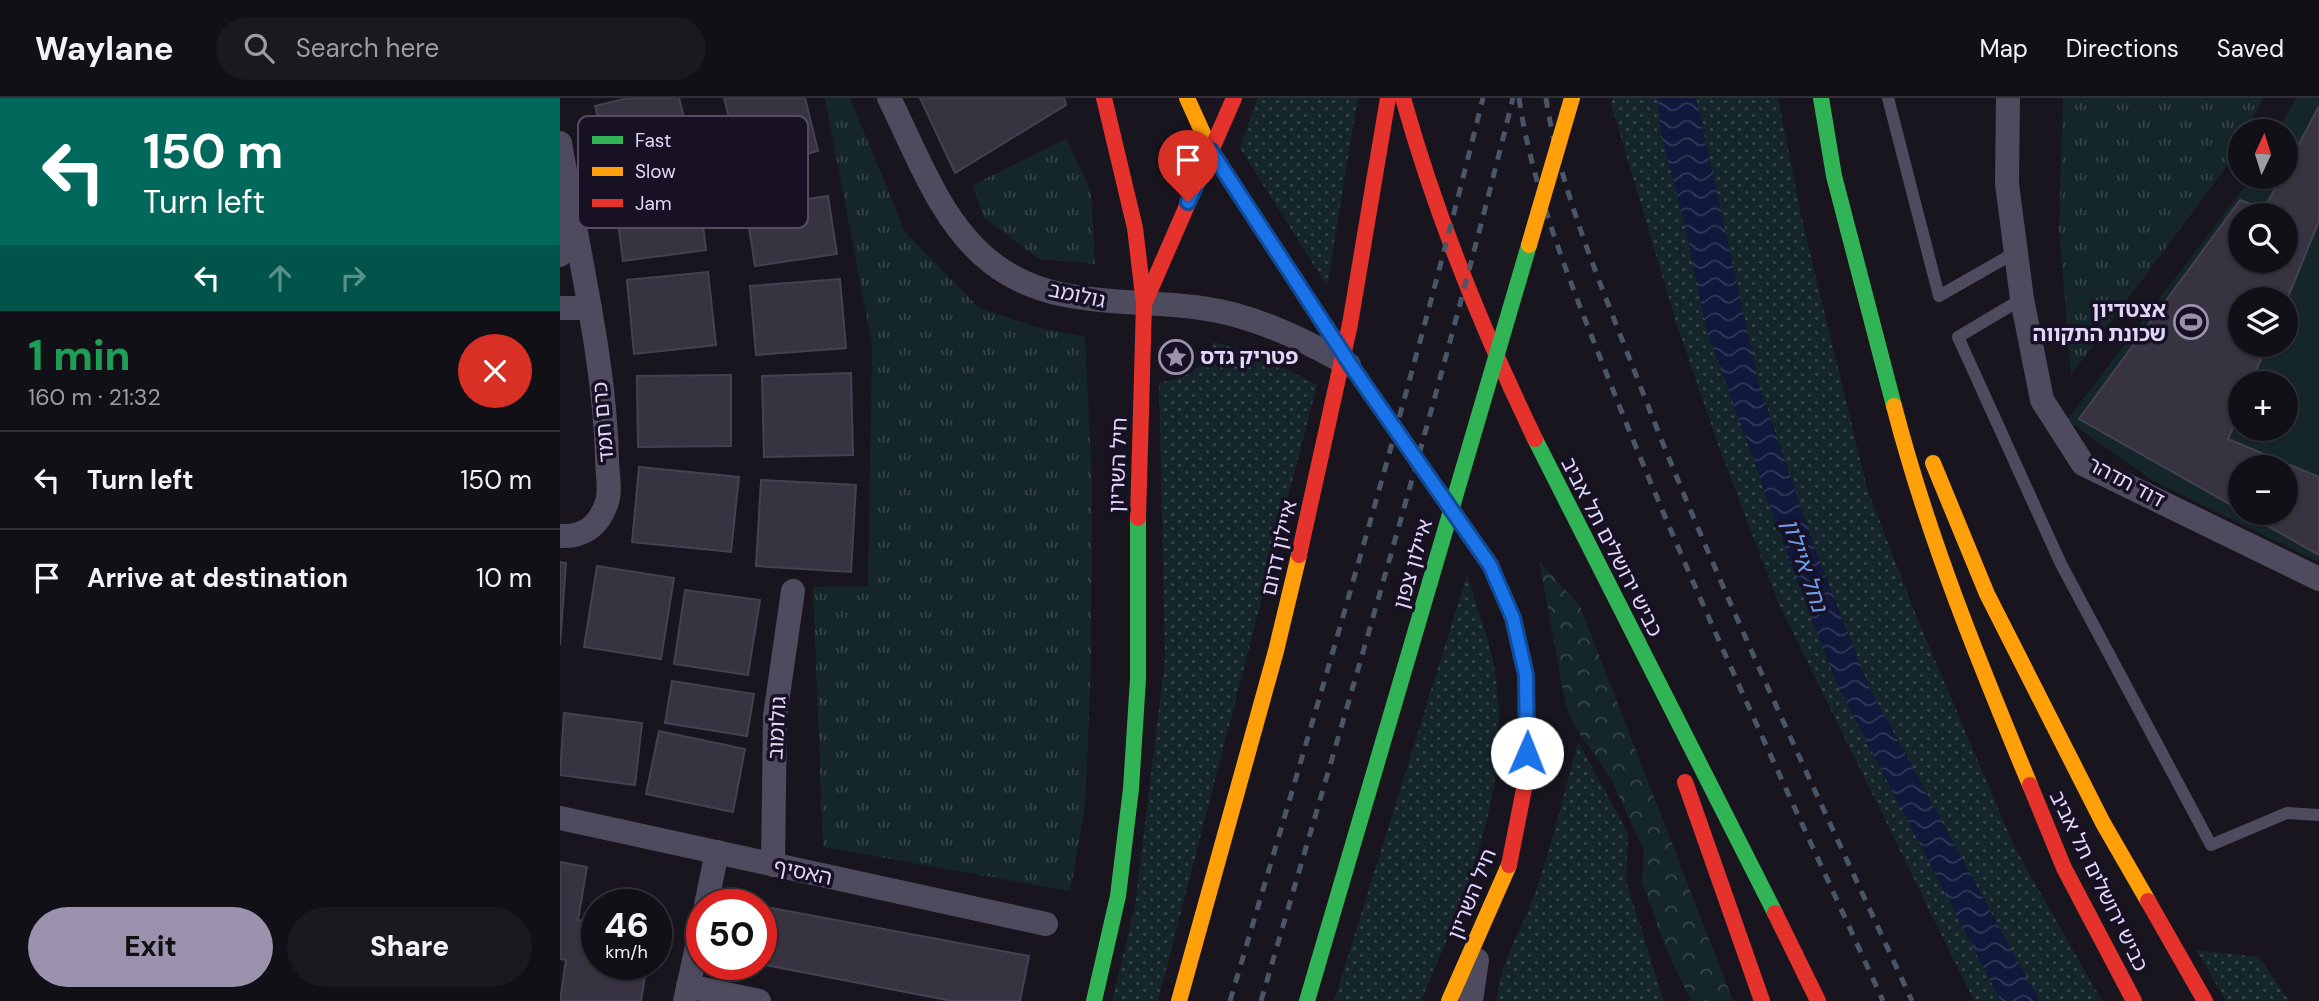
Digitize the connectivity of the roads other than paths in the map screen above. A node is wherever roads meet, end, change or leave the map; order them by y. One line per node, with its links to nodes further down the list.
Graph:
1 (889, 98): 17 (street, גולומב)
2 (1104, 98): 17 (main road, חיל השריון)
3 (1187, 98): 12 (main road, חיל השריון)
4 (1234, 98): 12 (main road)
5 (1388, 98): 38 (main road, איילון דרום, bridge)
6 (1403, 98): 27 (main road, כביש ירושלים תל אביב)
7 (1572, 98): 39 (main road, איילון צפון, bridge)
8 (1821, 98): 20 (main road, כביש ירושלים תל אביב)
9 (1888, 98): 14 (lane)
10 (2008, 98): 14 (street, דוד תדהר)
11 (560, 144): 13 (street, כרם חמד)
12 (1211, 151): 17 (main road); 21 (main road, חיל השריון)
13 (571, 205): 15 (street, כרם חמד); 19 (street, כרם חמד)
14 (2016, 252): 16 (street, דוד תדהר)
15 (560, 255)
16 (2022, 299): 25 (street, דוד תדהר); 28 (lane)
17 (1144, 304): 21 (street, גולומב); 37 (main road, חיל השריון)
18 (560, 308): 19 (street)
19 (590, 308): 24 (street, כרם חמד)
20 (1872, 315): 22 (main road); 44 (main road, כביש ירושלים תל אביב)
21 (1352, 367): 33 (main road, חיל השריון)
22 (1914, 416)
23 (1924, 442): 45 (main road)
24 (560, 536)
25 (2319, 579)
26 (793, 591): 31 (street, גולומוב)
27 (1637, 645): 42 (main road); 43 (main road, כביש ירושלים תל אביב)
28 (2319, 815)
29 (560, 818): 30 (street, האסיף)
30 (717, 852): 31 (street, האסיף); 32 (street)
31 (773, 865): 34 (street, האסיף)
32 (709, 889)
33 (1486, 920): 40 (main road, חיל השריון); 41 (street)
34 (1046, 924)
35 (687, 994): 36 (street)
36 (759, 1001)
37 (1094, 1001)
38 (1179, 1001)
39 (1307, 1001)
40 (1449, 1001)
41 (1471, 1001)
42 (1762, 1001)
43 (1818, 1001)
44 (2134, 1001)
45 (2205, 1001)

